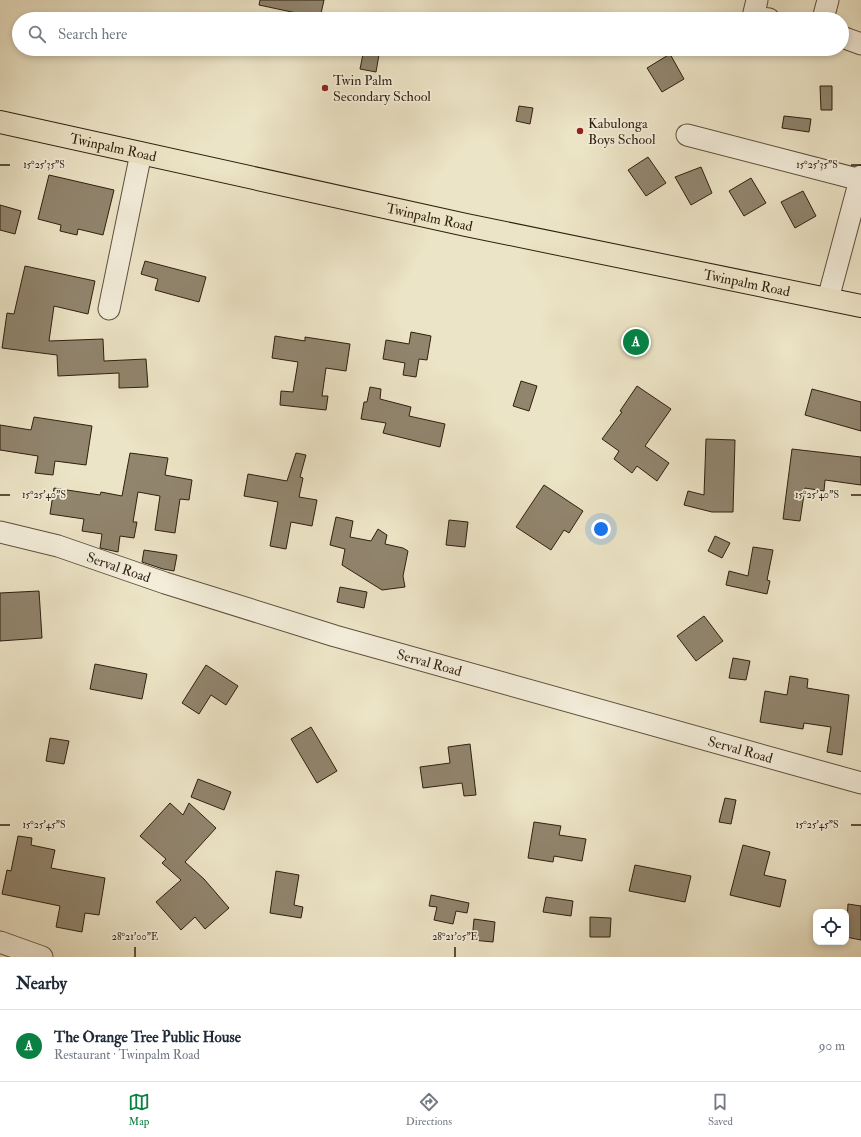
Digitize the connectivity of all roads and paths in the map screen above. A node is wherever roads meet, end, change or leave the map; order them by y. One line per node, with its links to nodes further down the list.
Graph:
1 (757, 0): 3 (street)
2 (828, 0): 4 (street)
3 (754, 12)
4 (825, 12)
5 (849, 40): 6 (street)
6 (861, 44)
7 (0, 122): 9 (main road, Twinpalm Road)
8 (687, 136): 10 (street)
9 (141, 153): 11 (main road, Twinpalm Road); 13 (street)
10 (861, 179): 11 (street)
11 (828, 299): 12 (main road, Twinpalm Road)
12 (861, 306)
13 (109, 309)
14 (0, 532): 15 (street, Serval Road)
15 (861, 782)
16 (0, 942): 17 (street)
17 (42, 957)

